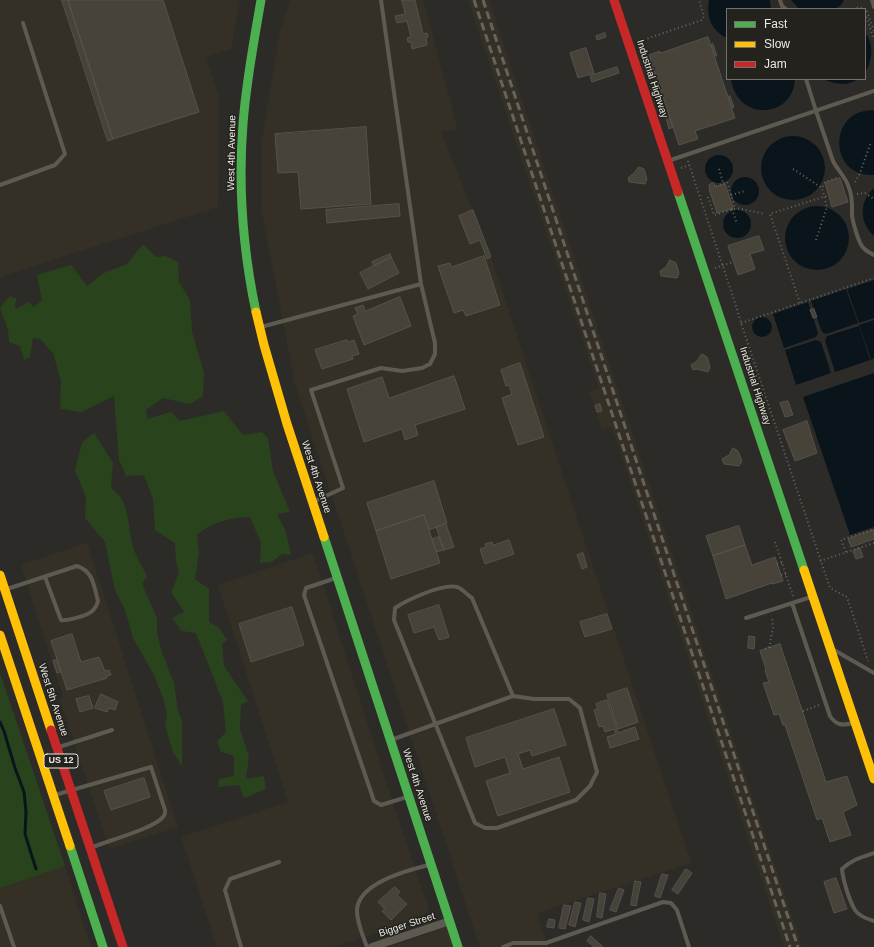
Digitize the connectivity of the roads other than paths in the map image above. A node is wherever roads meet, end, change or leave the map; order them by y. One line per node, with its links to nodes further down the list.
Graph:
1 (261, 0): 14 (main road, West 4th Avenue)
2 (381, 0): 13 (lane)
3 (614, 0): 10 (main road, Industrial Highway)
4 (872, 0): 5 (lane)
5 (874, 7)
6 (24, 23): 11 (lane)
7 (806, 80): 9 (lane)
8 (874, 91): 9 (lane)
9 (816, 111): 10 (lane); 12 (lane)
10 (668, 161): 20 (main road, Industrial Highway)
11 (0, 185)
12 (874, 255)
13 (420, 284): 14 (lane); 15 (lane)
14 (260, 327): 15 (main road, West 4th Avenue)
15 (313, 502): 18 (main road, West 4th Avenue)
16 (0, 575): 19 (main road, West 5th Avenue / US 12)
17 (45, 577): 17 (lane); 19 (lane)
18 (337, 577): 30 (main road, West 4th Avenue); 35 (lane)
19 (5, 590): 31 (main road, West 5th Avenue / US 12)
20 (813, 596): 21 (lane); 24 (main road, Industrial Highway)
21 (794, 603): 22 (lane); 27 (lane)
22 (746, 618)
23 (0, 635): 34 (main road, US 12)
24 (830, 648): 25 (lane); 27 (main road, Industrial Highway)
25 (873, 673)
26 (513, 696): 28 (lane); 28 (lane); 28 (lane)
27 (855, 722): 32 (main road, Industrial Highway)
28 (435, 723): 30 (lane)
29 (112, 730): 31 (lane)
30 (390, 740): 35 (main road, West 4th Avenue)
31 (57, 748): 33 (main road, West 5th Avenue / US 12)
32 (874, 779)
33 (71, 791): 34 (lane); 36 (main road, West 5th Avenue / US 12); 36 (lane)
34 (53, 796): 45 (main road, US 12)
35 (409, 797): 39 (main road, West 4th Avenue)
36 (90, 848): 46 (main road, West 5th Avenue / US 12)
37 (874, 853): 42 (lane)
38 (279, 862): 47 (lane)
39 (431, 864): 41 (main road, West 4th Avenue); 48 (lane)
40 (0, 906): 44 (lane)
41 (450, 921): 49 (street, Bigger Street); 50 (main road, West 4th Avenue)
42 (874, 921)
43 (538, 945): 51 (lane); 52 (lane)
44 (14, 947)
45 (103, 947)
46 (123, 947)
47 (241, 947)
48 (367, 947)
49 (372, 947)
50 (458, 947)
51 (503, 947)
52 (689, 947)

